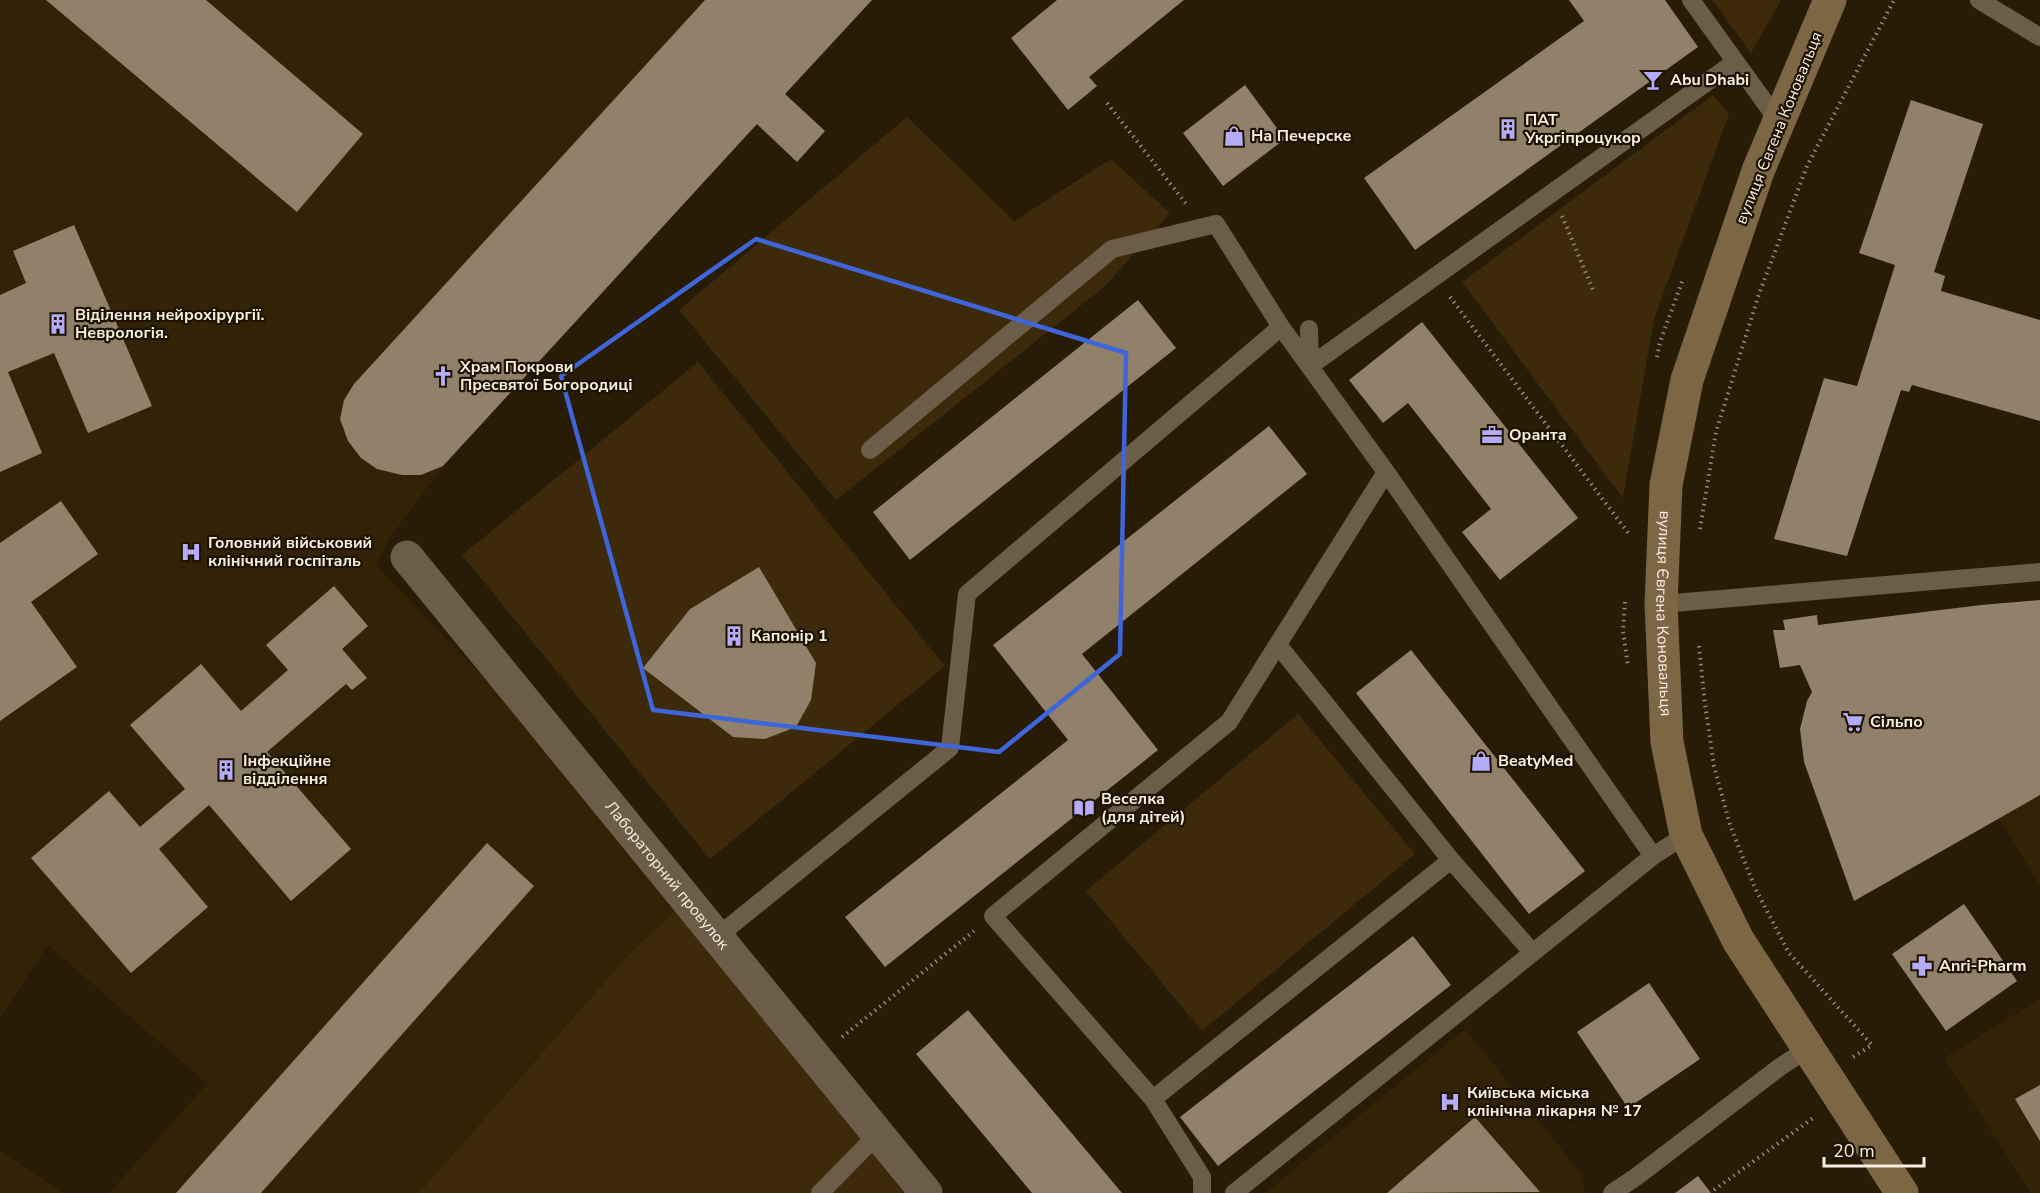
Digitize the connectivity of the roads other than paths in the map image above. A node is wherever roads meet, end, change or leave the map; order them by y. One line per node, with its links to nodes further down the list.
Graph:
1 (1691, 0): 5 (lane)
2 (1830, 0): 6 (main road, вулиця Євгена Коновальця)
3 (1979, 0): 4 (lane)
4 (2040, 37)
5 (1736, 62): 6 (lane); 9 (lane)
6 (1779, 122): 14 (main road, вулиця Євгена Коновальця)
7 (1281, 327): 9 (lane); 10 (lane); 19 (lane)
8 (1309, 329): 9 (lane)
9 (1310, 366): 11 (lane)
10 (870, 450)
11 (1386, 472): 15 (lane); 17 (lane)
12 (407, 557): 19 (street, Лабораторний провулок)
13 (2040, 572): 14 (lane)
14 (1661, 617): 16 (main road, вулиця Євгена Коновальця)
15 (1278, 645): 18 (lane); 22 (lane)
16 (1686, 835): 17 (lane); 21 (main road, вулиця Євгена Коновальця)
17 (1653, 856): 20 (lane)
18 (1451, 860): 20 (lane); 22 (lane)
19 (718, 936): 23 (street, Лабораторний провулок)
20 (1532, 952): 27 (lane)
21 (1809, 1047): 28 (lane); 29 (main road, вулиця Євгена Коновальця)
22 (1153, 1099): 26 (lane)
23 (879, 1134): 24 (lane); 25 (street, Лабораторний провулок)
24 (820, 1193)
25 (926, 1193)
26 (1202, 1193)
27 (1234, 1193)
28 (1612, 1193)
29 (1902, 1193)

